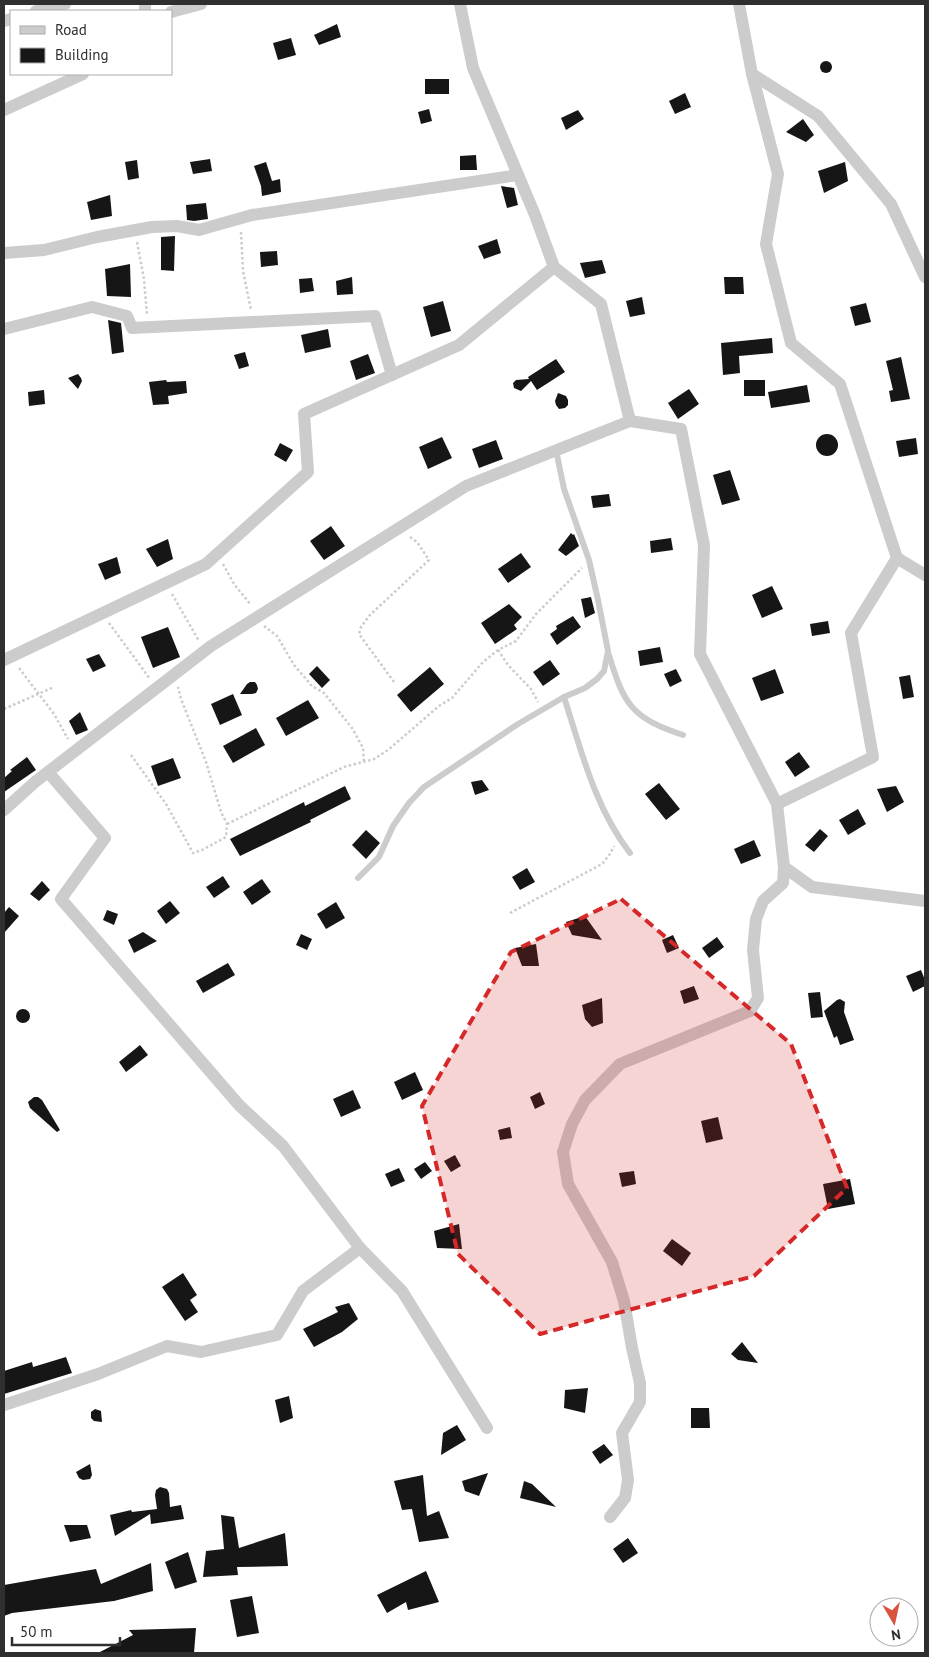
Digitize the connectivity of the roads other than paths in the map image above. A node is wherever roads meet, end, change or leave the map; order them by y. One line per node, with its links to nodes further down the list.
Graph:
1 (65, 4): 5 (street)
2 (201, 4): 6 (street)
3 (460, 4): 10 (street)
4 (739, 4): 7 (street)
5 (40, 10)
6 (172, 12)
7 (752, 74): 13 (street); 18 (street)
8 (81, 75): 9 (street)
9 (4, 110)
10 (518, 176): 11 (street); 12 (street)
11 (4, 254)
12 (554, 267): 15 (street); 16 (street)
13 (925, 277)
14 (4, 329): 15 (street)
15 (392, 375): 21 (street)
16 (630, 421): 17 (street); 25 (street)
17 (556, 450): 20 (lane); 24 (street)
18 (897, 558): 19 (street); 25 (street)
19 (925, 575)
20 (608, 651): 22 (lane); 23 (lane)
21 (8, 658)
22 (564, 697): 27 (lane); 29 (lane)
23 (683, 735)
24 (48, 772): 26 (street); 31 (street)
25 (777, 804): 28 (street)
26 (4, 810)
27 (630, 853)
28 (784, 867): 30 (street); 34 (street)
29 (358, 878)
30 (925, 901)
31 (360, 1248): 32 (street); 33 (street)
32 (4, 1405)
33 (487, 1428)
34 (610, 1517)

